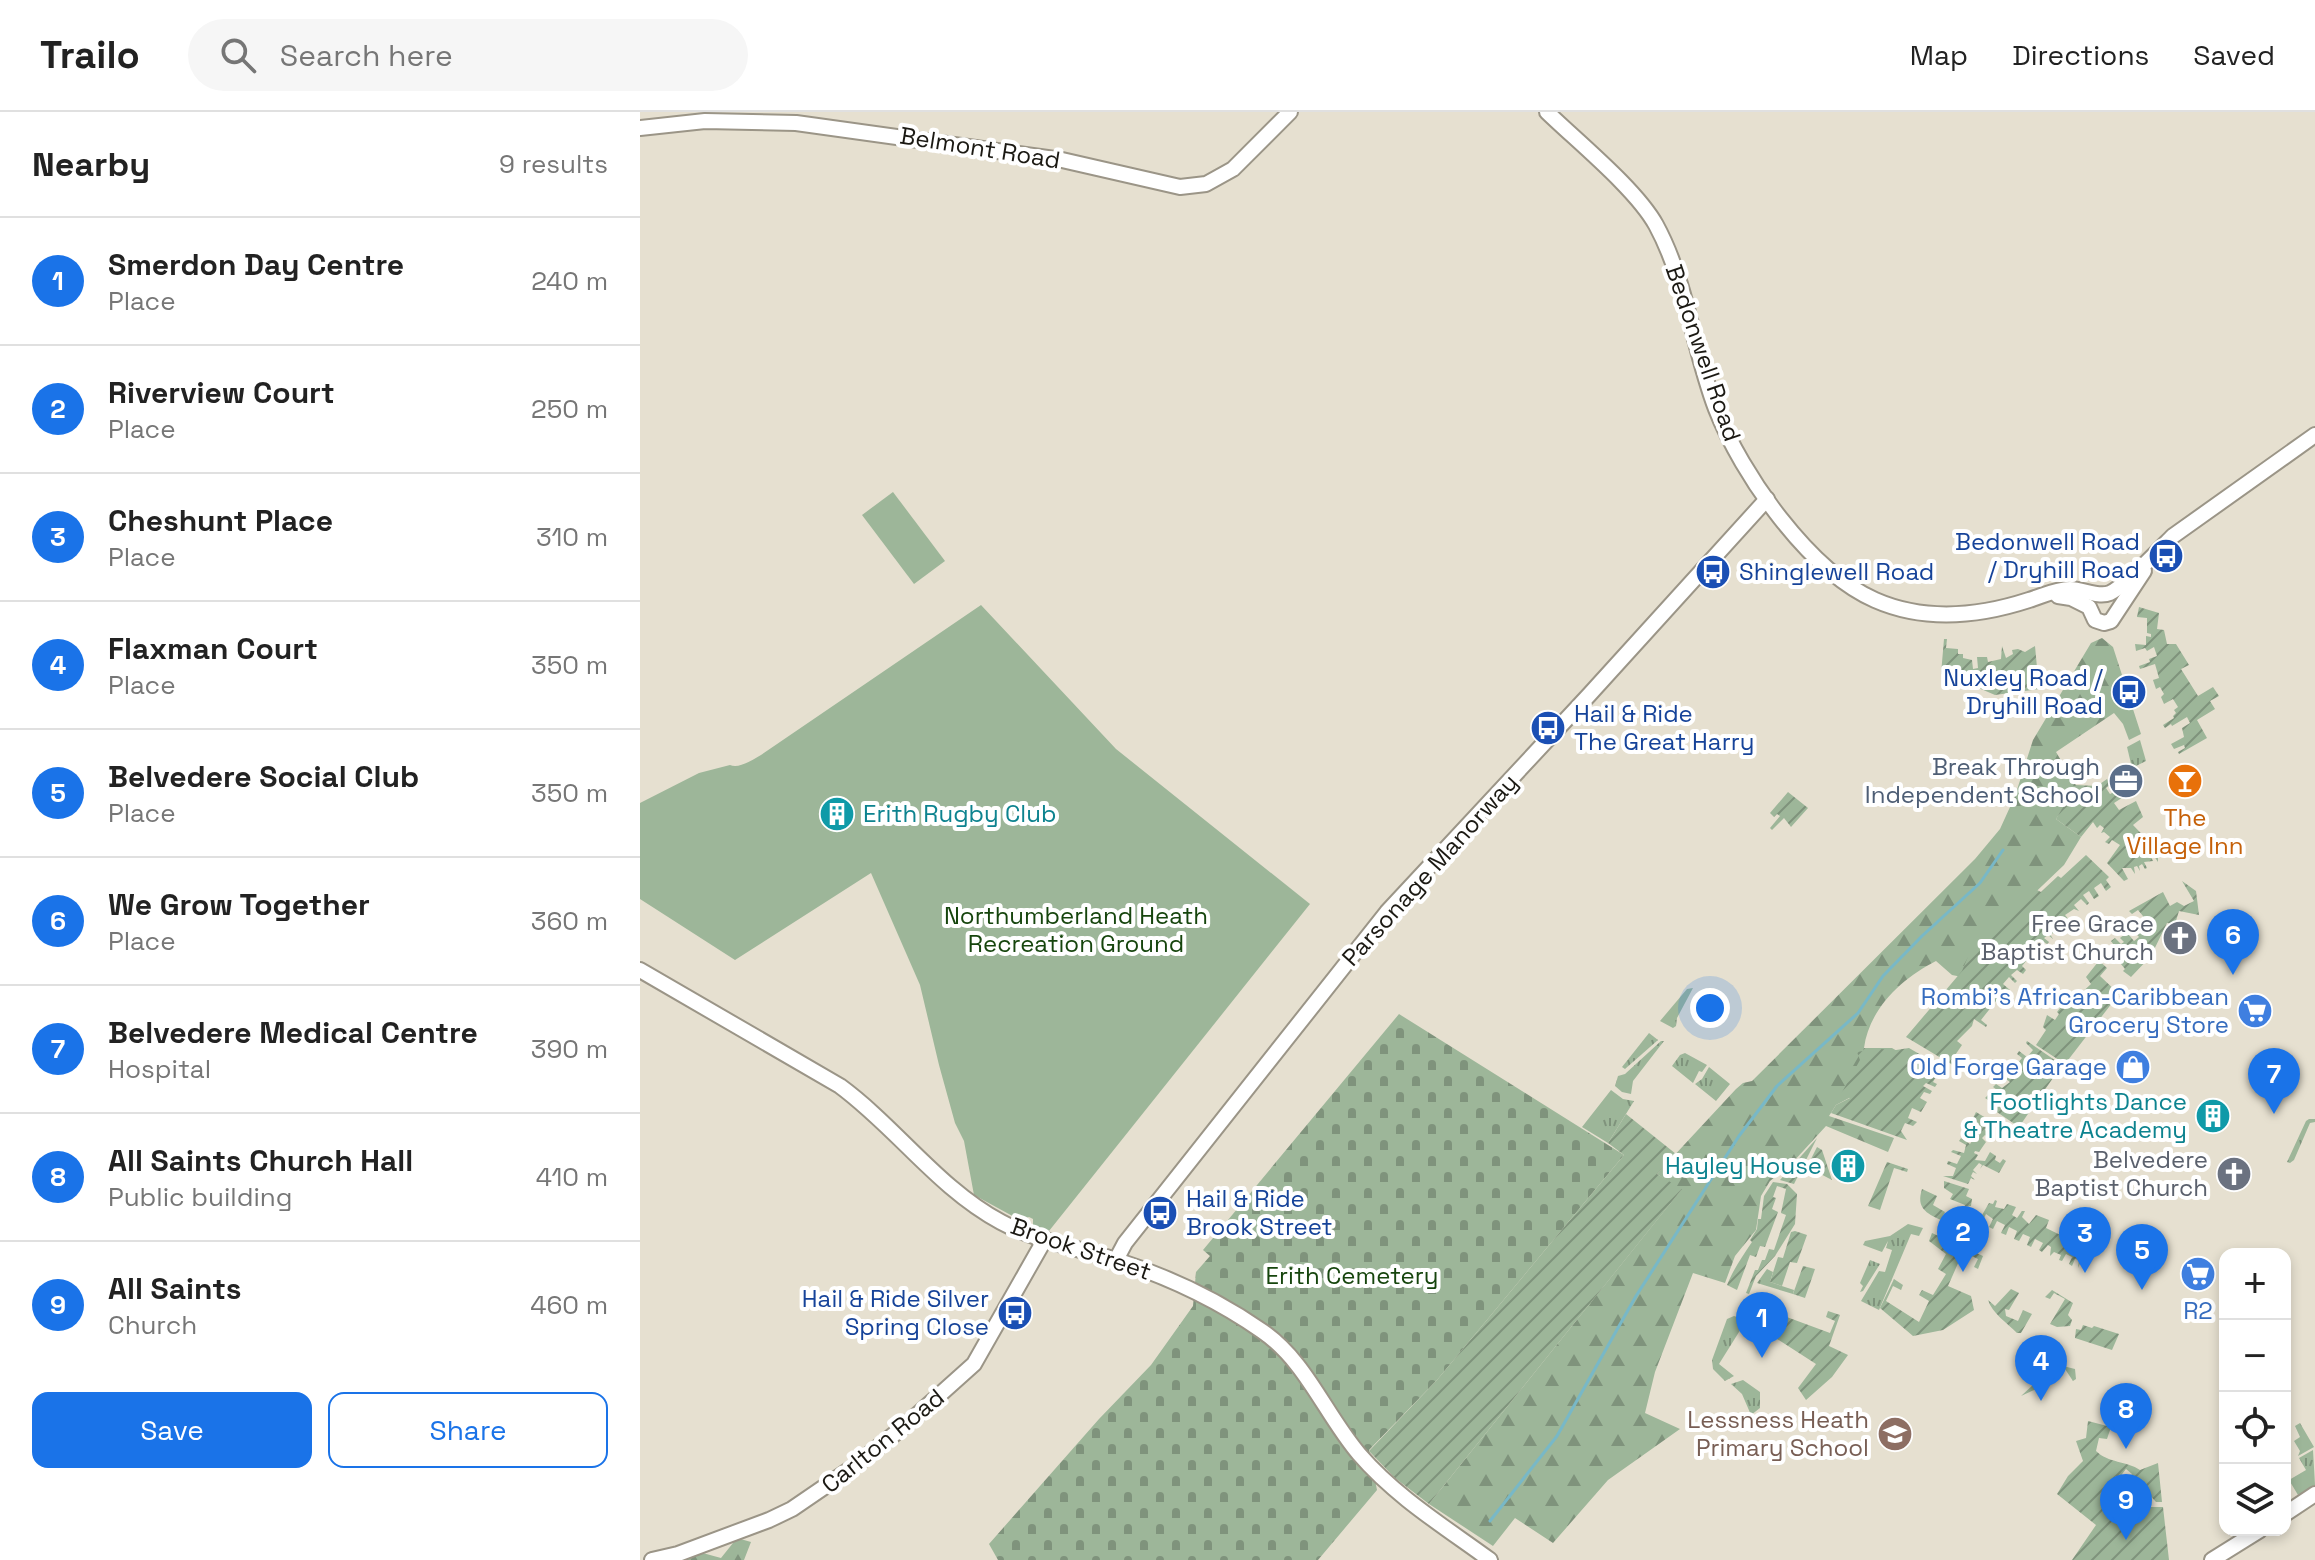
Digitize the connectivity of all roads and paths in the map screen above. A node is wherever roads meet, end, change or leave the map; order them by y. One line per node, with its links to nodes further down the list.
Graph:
1 (1290, 112): 3 (street, Belmont Road)
2 (1547, 112): 5 (street, Bedonwell Road)
3 (640, 128)
4 (2315, 435): 6 (street)
5 (1767, 499): 7 (street, Bedonwell Road); 11 (street, Parsonage Manorway)
6 (2154, 556): 7 (street); 8 (street)
7 (2098, 598): 8 (street); 8 (street, Bedonwell Road)
8 (2119, 608)
9 (640, 970): 10 (street, Brook Street)
10 (1045, 1239): 11 (street, Brook Street); 15 (street, Carlton Road)
11 (1116, 1260): 16 (street, Brook Street)
12 (2315, 1494): 13 (street)
13 (2291, 1510)
14 (2250, 1536): 17 (street)
15 (652, 1560)
16 (1490, 1560)
17 (2212, 1560)

